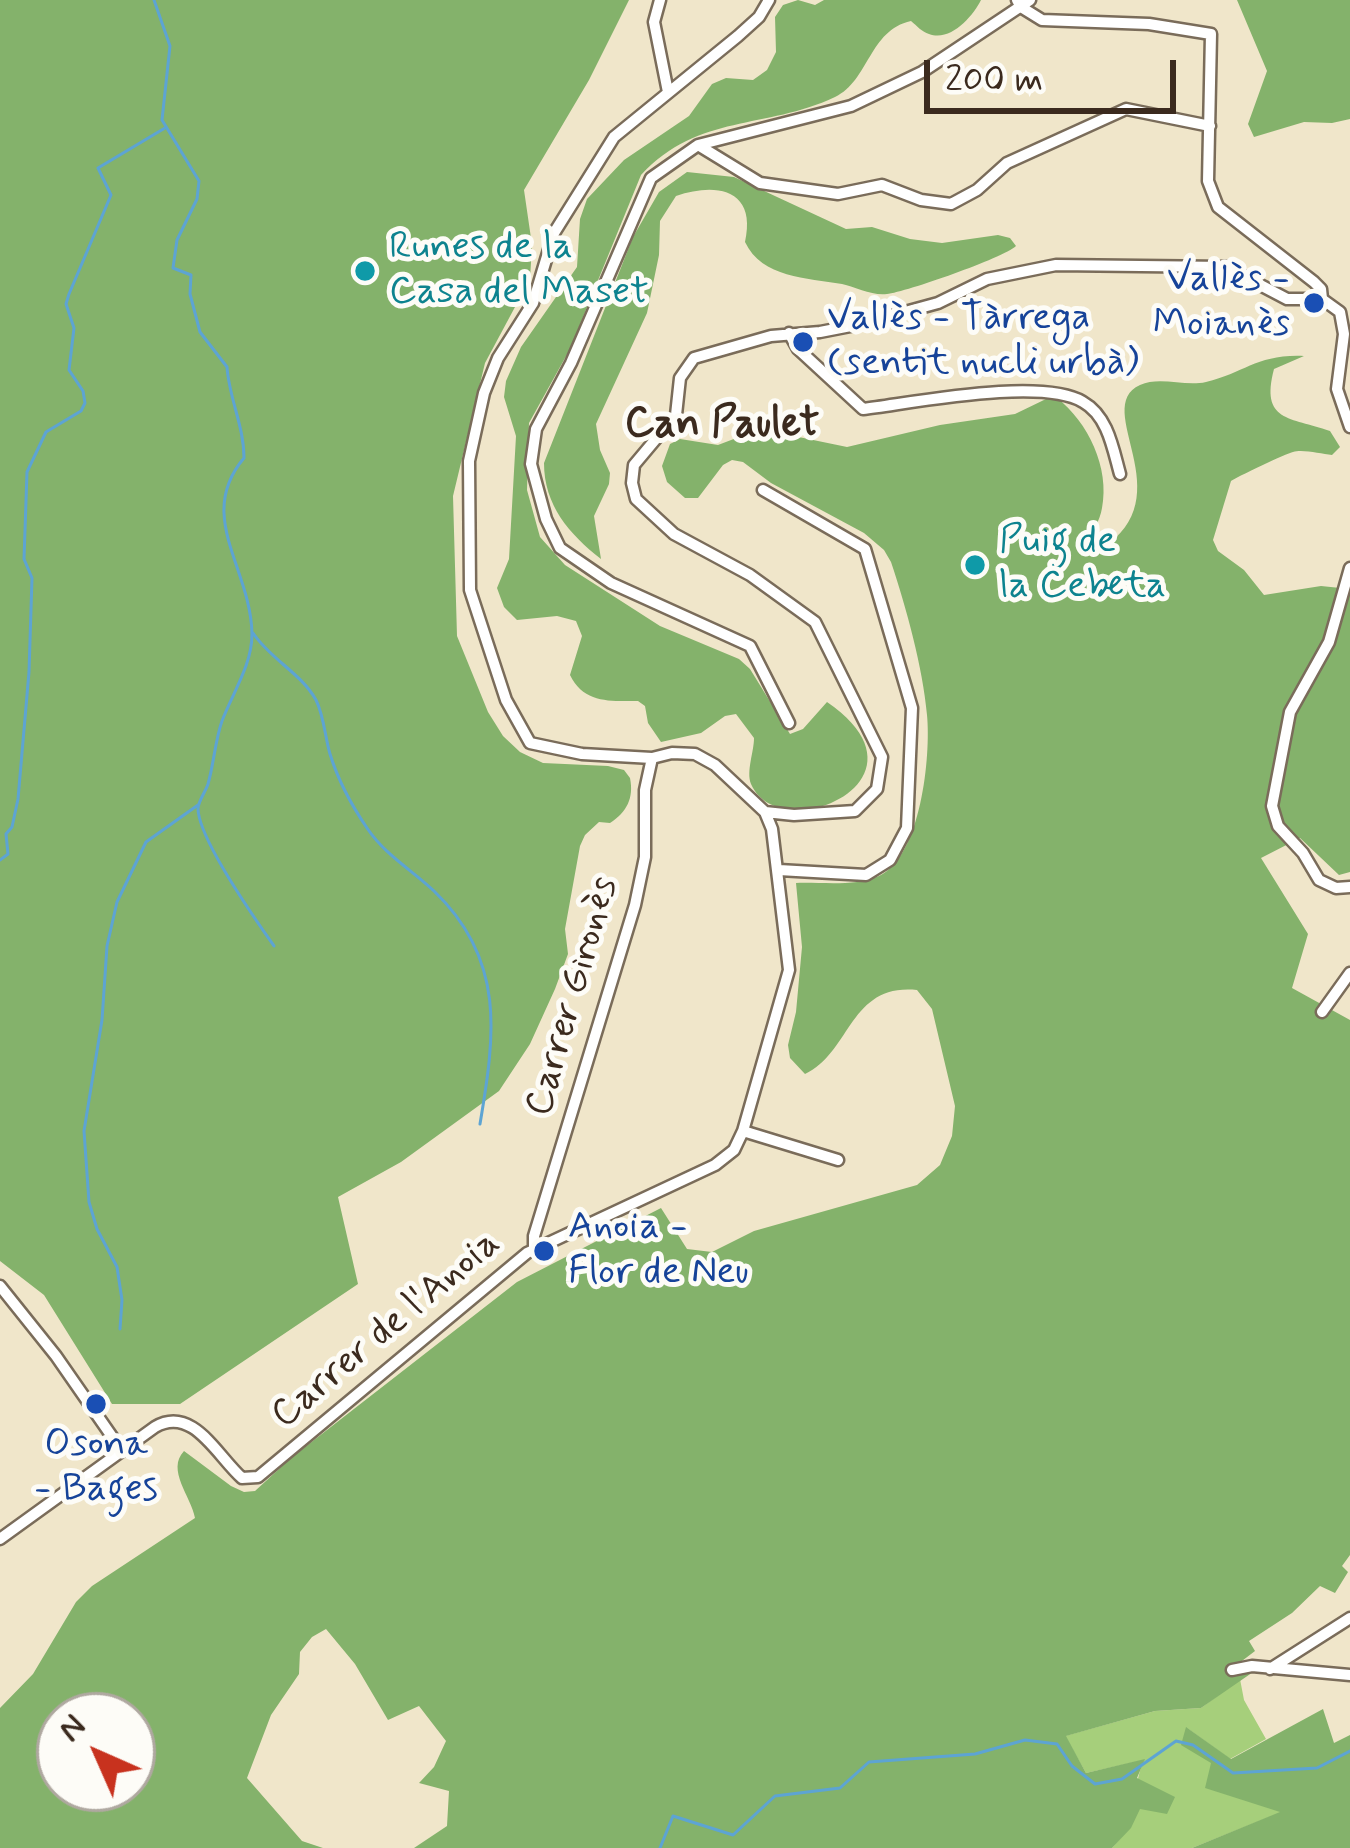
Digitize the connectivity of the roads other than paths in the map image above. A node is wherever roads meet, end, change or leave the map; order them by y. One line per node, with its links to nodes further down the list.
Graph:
1 (660, 0): 4 (street)
2 (769, 0): 4 (street)
3 (1023, 2): 5 (street); 6 (street)
4 (668, 92): 15 (street)
5 (1210, 126): 6 (street); 7 (street)
6 (698, 145): 14 (street)
7 (1322, 299): 8 (street); 9 (street)
8 (1346, 315): 10 (street)
9 (789, 333): 11 (street); 17 (street)
10 (1350, 427)
11 (1120, 474)
12 (764, 490): 19 (street)
13 (1350, 568): 20 (street)
14 (790, 723)
15 (652, 758): 16 (street); 25 (street, Carrer Gironès)
16 (765, 812): 17 (street); 18 (street, Carrer de l'Anoia)
17 (794, 815): 18 (street)
18 (776, 842): 19 (street, Carrer de l'Anoia)
19 (778, 870): 23 (street, Carrer de l'Anoia)
20 (1350, 887)
21 (1350, 973): 22 (street)
22 (1322, 1012)
23 (743, 1131): 24 (street); 25 (street, Carrer de l'Anoia)
24 (838, 1160)
25 (534, 1249): 27 (street, Carrer de l'Anoia)
26 (0, 1286): 27 (street)
27 (122, 1451): 28 (street)
28 (0, 1539)
29 (1350, 1618): 30 (street)
30 (1270, 1669): 31 (street); 32 (street)
31 (1232, 1670)
32 (1350, 1675)

